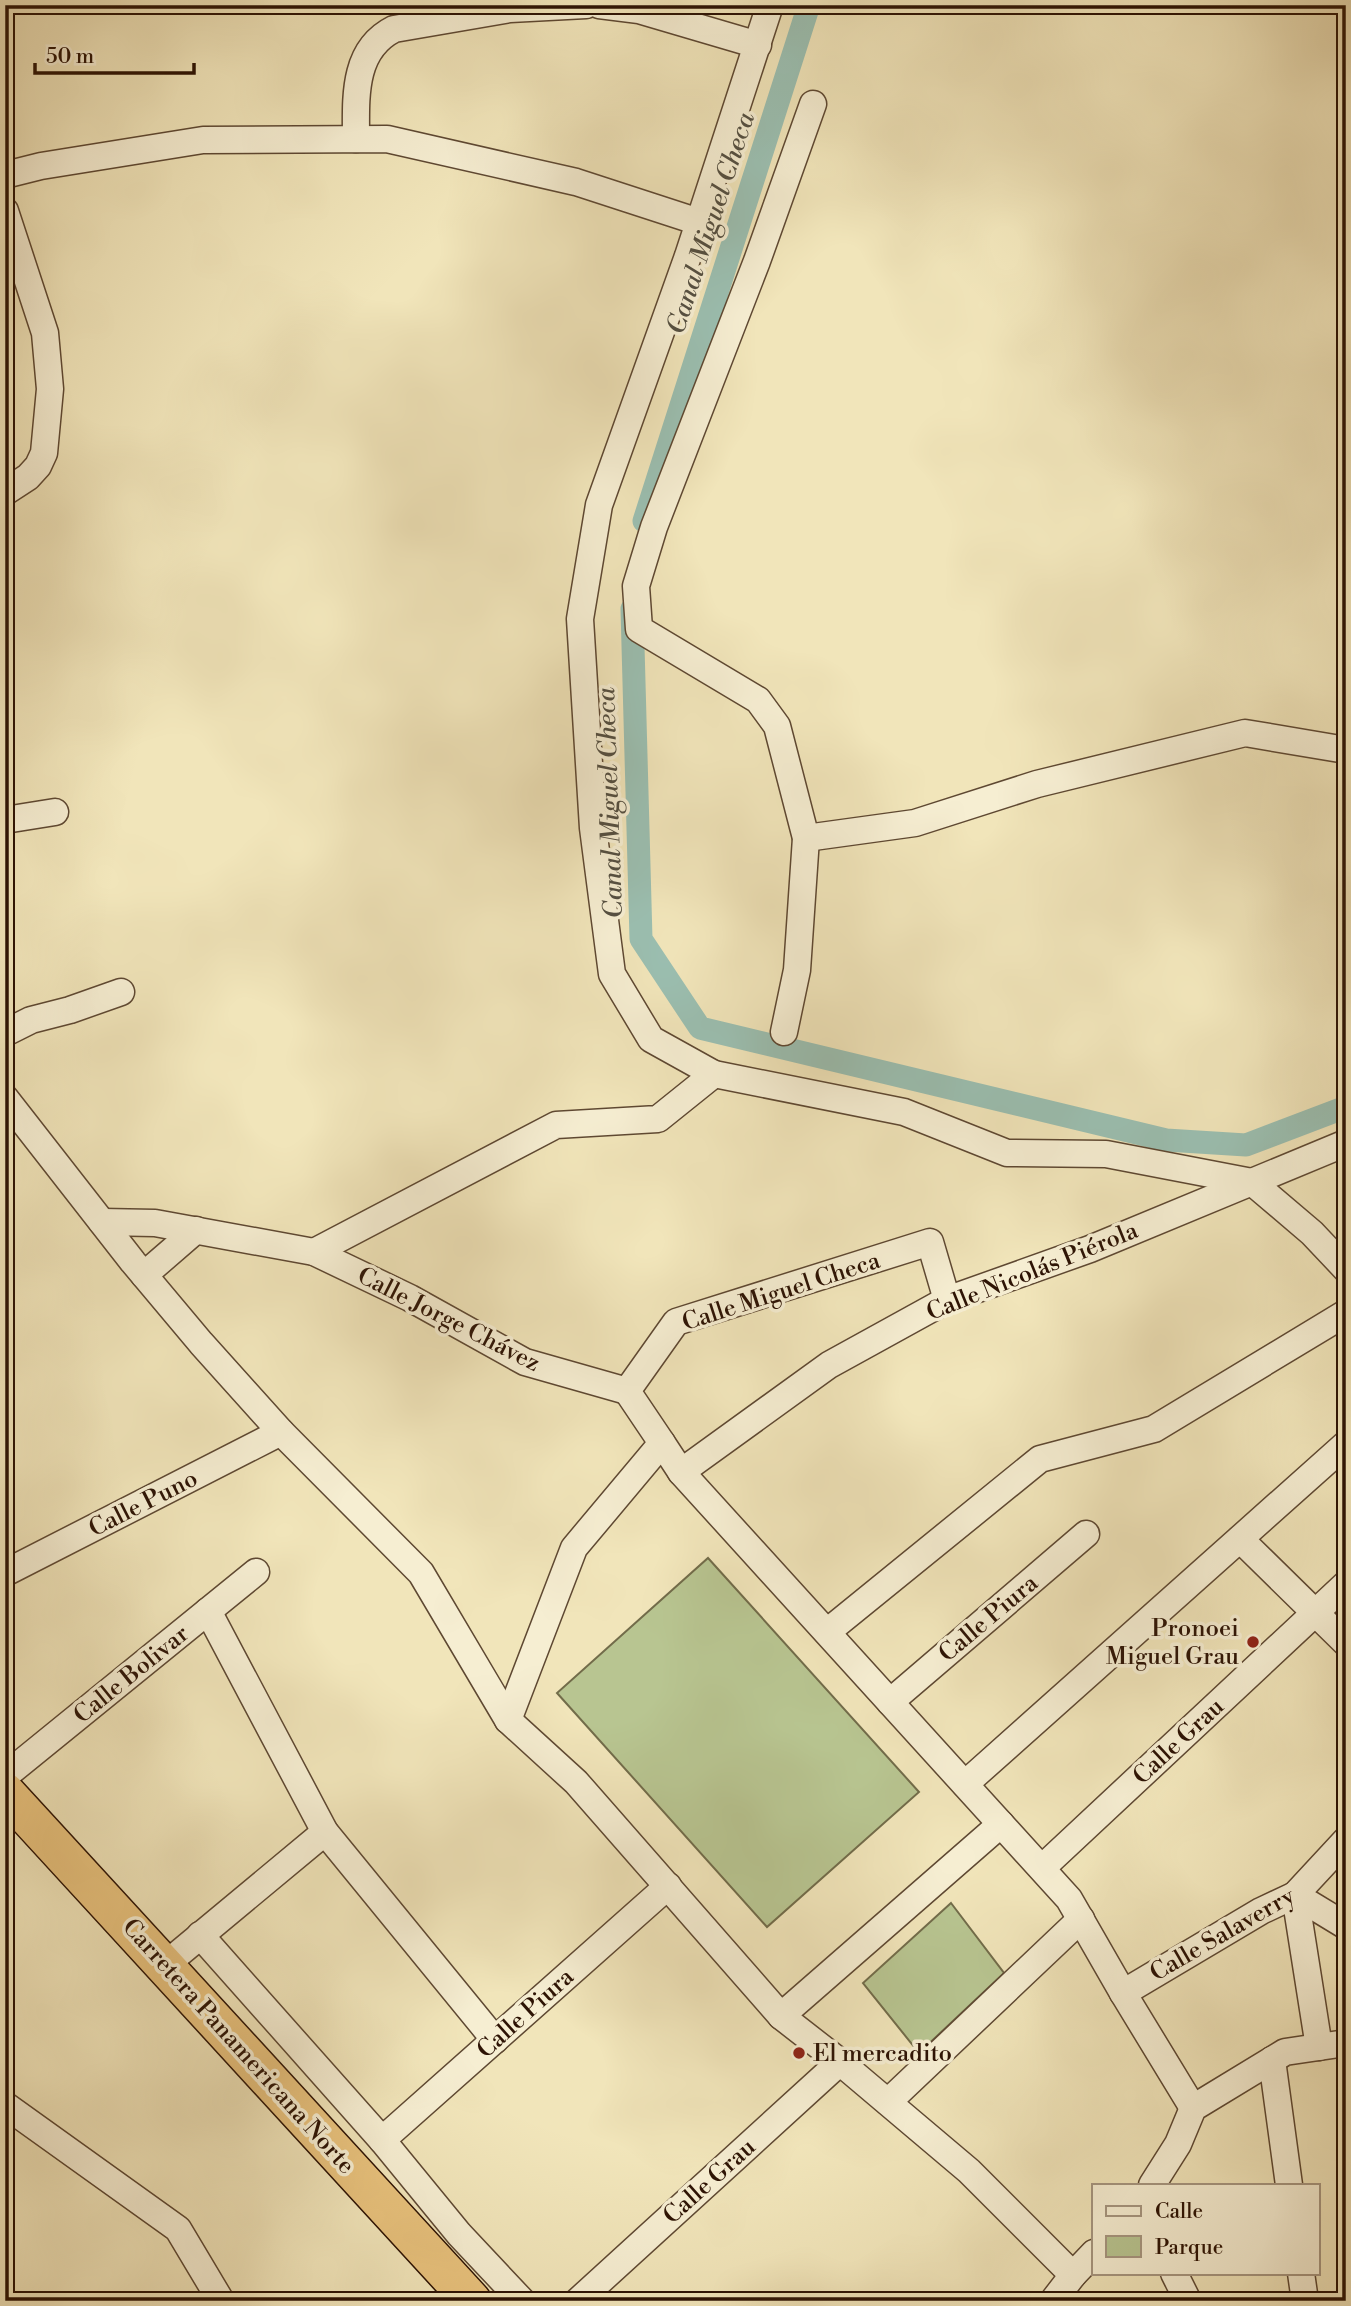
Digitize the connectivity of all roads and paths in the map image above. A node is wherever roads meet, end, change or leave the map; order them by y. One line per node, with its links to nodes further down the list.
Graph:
1 (586, 5): 6 (street)
2 (599, 5): 4 (street)
3 (771, 5): 4 (street)
4 (758, 45): 9 (street)
5 (813, 104): 14 (street)
6 (356, 139): 7 (street); 9 (street)
7 (5, 175)
8 (5, 211): 10 (street)
9 (699, 222): 18 (street)
10 (5, 492)
11 (1346, 750): 14 (street)
12 (55, 812): 13 (street)
13 (5, 820)
14 (806, 838): 16 (street)
15 (121, 992): 17 (street)
16 (784, 1032)
17 (5, 1033)
18 (714, 1074): 21 (street); 25 (street)
19 (5, 1098): 22 (street)
20 (1346, 1143): 21 (street, Calle Nicolás Piérola)
21 (1252, 1182): 27 (street); 28 (street, Calle Nicolás Piérola)
22 (102, 1222): 23 (street, Calle Jorge Chávez); 26 (street)
23 (155, 1223): 24 (street, Calle Jorge Chávez); 26 (street)
24 (196, 1230): 25 (street, Calle Jorge Chávez); 26 (street)
25 (314, 1252): 30 (street, Calle Jorge Chávez)
26 (139, 1269): 31 (street)
27 (1346, 1269)
28 (947, 1300): 30 (street, Calle Miguel Checa); 34 (street, Calle Nicolás Piérola)
29 (1346, 1313): 42 (street)
30 (627, 1391): 32 (street)
31 (281, 1432): 38 (street, Calle Puno); 45 (street)
32 (662, 1443): 34 (street); 45 (street)
33 (1346, 1444): 36 (street)
34 (681, 1472): 42 (street)
35 (1086, 1534): 44 (street, Calle Piura)
36 (1240, 1539): 41 (street); 47 (street)
37 (256, 1572): 40 (street, Calle Bolivar)
38 (5, 1573)
39 (1346, 1584): 41 (street, Calle Grau)
40 (208, 1611): 46 (street, Calle Bolivar); 50 (street)
41 (1315, 1613): 43 (street); 52 (street, Calle Grau)
42 (827, 1632): 44 (street)
43 (1346, 1643)
44 (890, 1702): 47 (street)
45 (508, 1720): 53 (street)
46 (5, 1776)
47 (965, 1784): 49 (street)
48 (5, 1792): 58 (highway, Carretera Panamericana Norte)
49 (1001, 1824): 52 (street); 60 (street)
50 (325, 1832): 57 (street); 61 (street)
51 (1346, 1840): 54 (street, Calle Salaverry)
52 (1042, 1868): 55 (street)
53 (668, 1886): 60 (street); 61 (street, Calle Piura)
54 (1295, 1895): 56 (street); 59 (street, Calle Salaverry); 63 (street)
55 (1081, 1919): 59 (street); 66 (street)
56 (1346, 1926)
57 (200, 1935): 58 (street); 69 (street)
58 (164, 1965): 77 (highway, Carretera Panamericana Norte)
59 (1123, 1993): 68 (street)
60 (782, 2016): 65 (street)
61 (495, 2040): 69 (street, Calle Piura)
62 (1346, 2043): 63 (street)
63 (1319, 2047): 64 (street)
64 (1272, 2060): 68 (street); 71 (street)
65 (840, 2062): 66 (street); 79 (street, Calle Grau)
66 (888, 2102): 75 (street)
67 (5, 2105): 76 (street)
68 (1194, 2108): 70 (street)
69 (382, 2140): 78 (street)
70 (1153, 2184)
71 (1289, 2184)
72 (1092, 2255): 75 (street)
73 (1174, 2274): 81 (street)
74 (1301, 2274): 82 (street)
75 (1073, 2275): 80 (street)
76 (221, 2301)
77 (472, 2301)
78 (522, 2301)
79 (578, 2301)
80 (1053, 2301)
81 (1188, 2301)
82 (1305, 2301)

